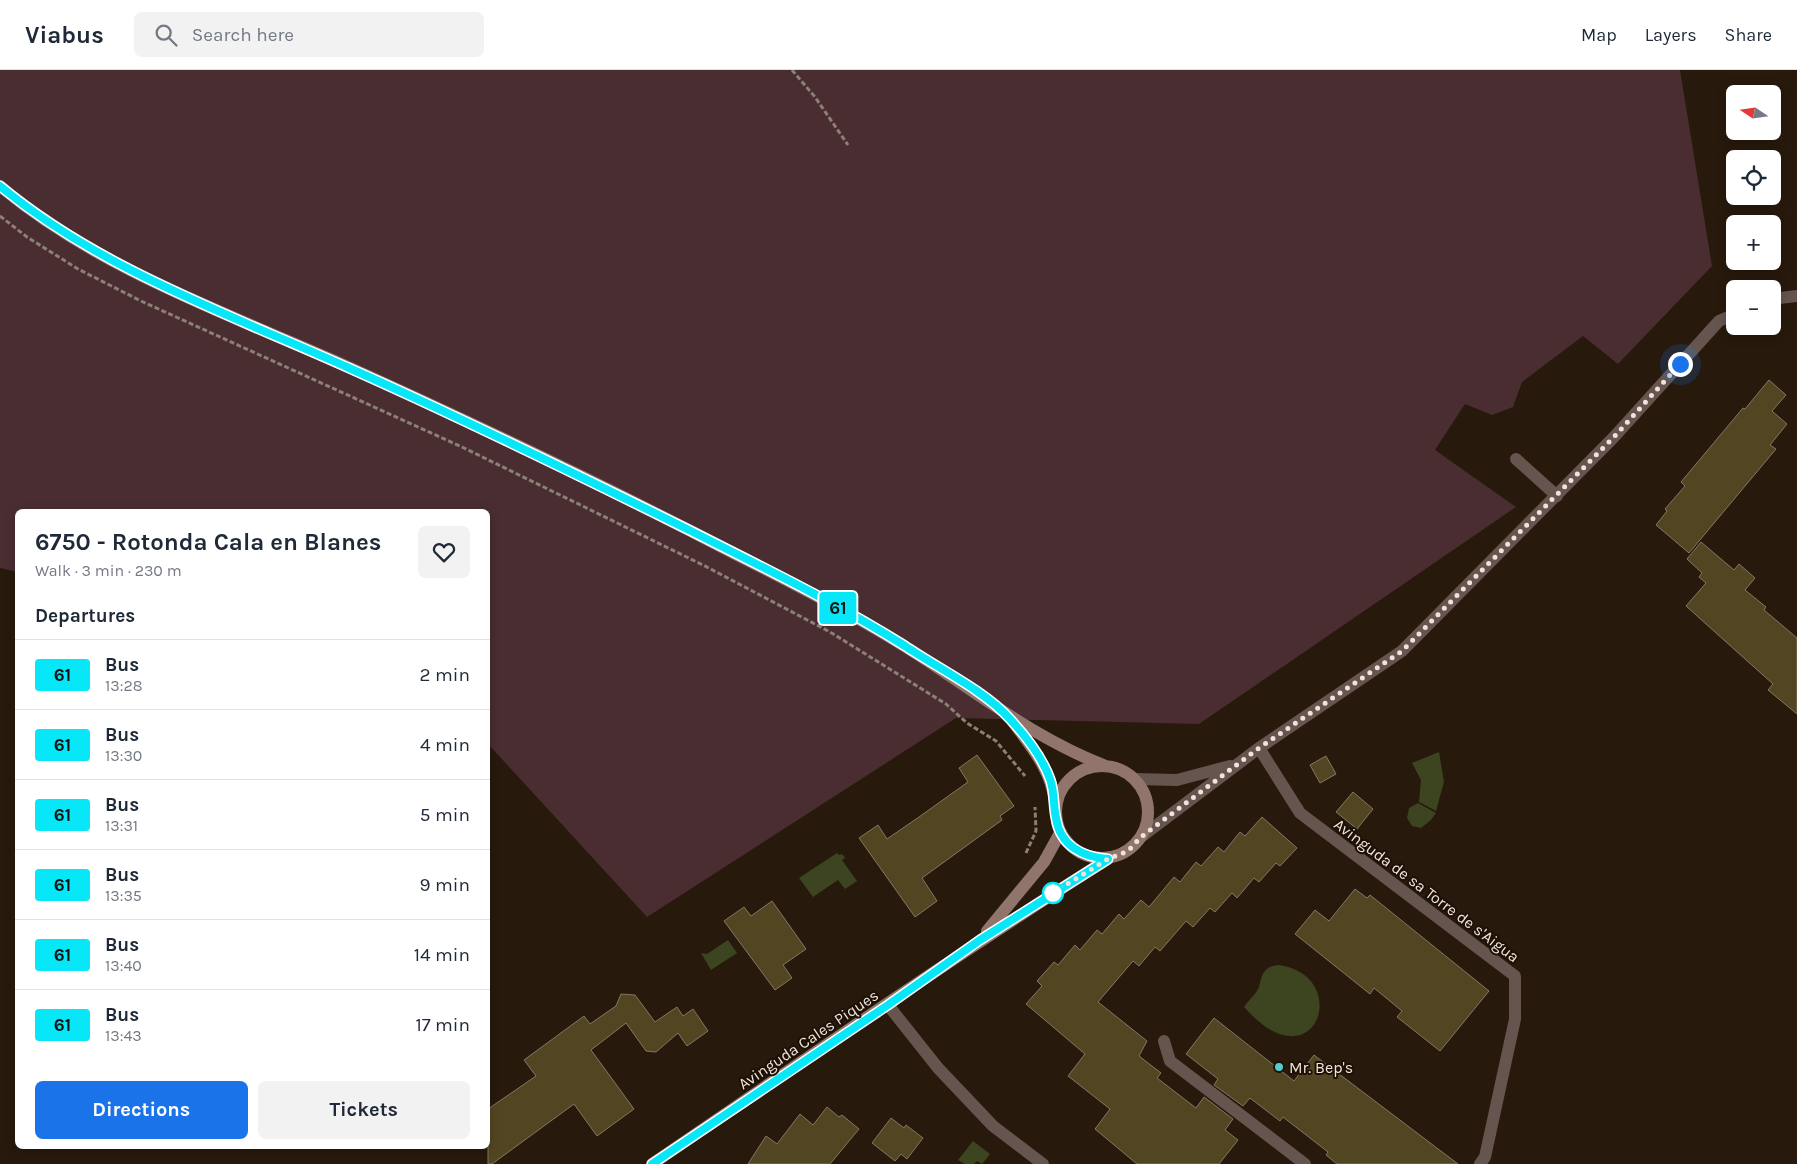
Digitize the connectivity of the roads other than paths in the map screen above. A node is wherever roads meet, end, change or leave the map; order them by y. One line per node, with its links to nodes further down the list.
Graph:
1 (0, 186): 7 (street)
2 (1797, 296): 3 (street)
3 (1781, 297)
4 (1726, 318): 6 (street)
5 (1516, 459): 6 (street)
6 (1557, 496): 8 (street)
7 (1008, 716): 10 (street); 12 (street)
8 (1259, 748): 9 (street); 22 (street, Avinguda de sa Torre de s'Aigua)
9 (1238, 764): 11 (street); 14 (street)
10 (1106, 766): 11 (street); 12 (street)
11 (1135, 779): 14 (street)
12 (1056, 809): 13 (street)
13 (1060, 834): 15 (street); 16 (street, Avinguda Cales Piques)
14 (1141, 837): 15 (street)
15 (1108, 859): 16 (street, Avinguda Cales Piques)
16 (980, 940): 17 (street, Avinguda Cales Piques)
17 (888, 1005): 19 (street, Avinguda Cales Piques); 20 (street)
18 (1164, 1041): 21 (street)
19 (652, 1164)
20 (1043, 1164)
21 (1304, 1164)
22 (1480, 1164)

